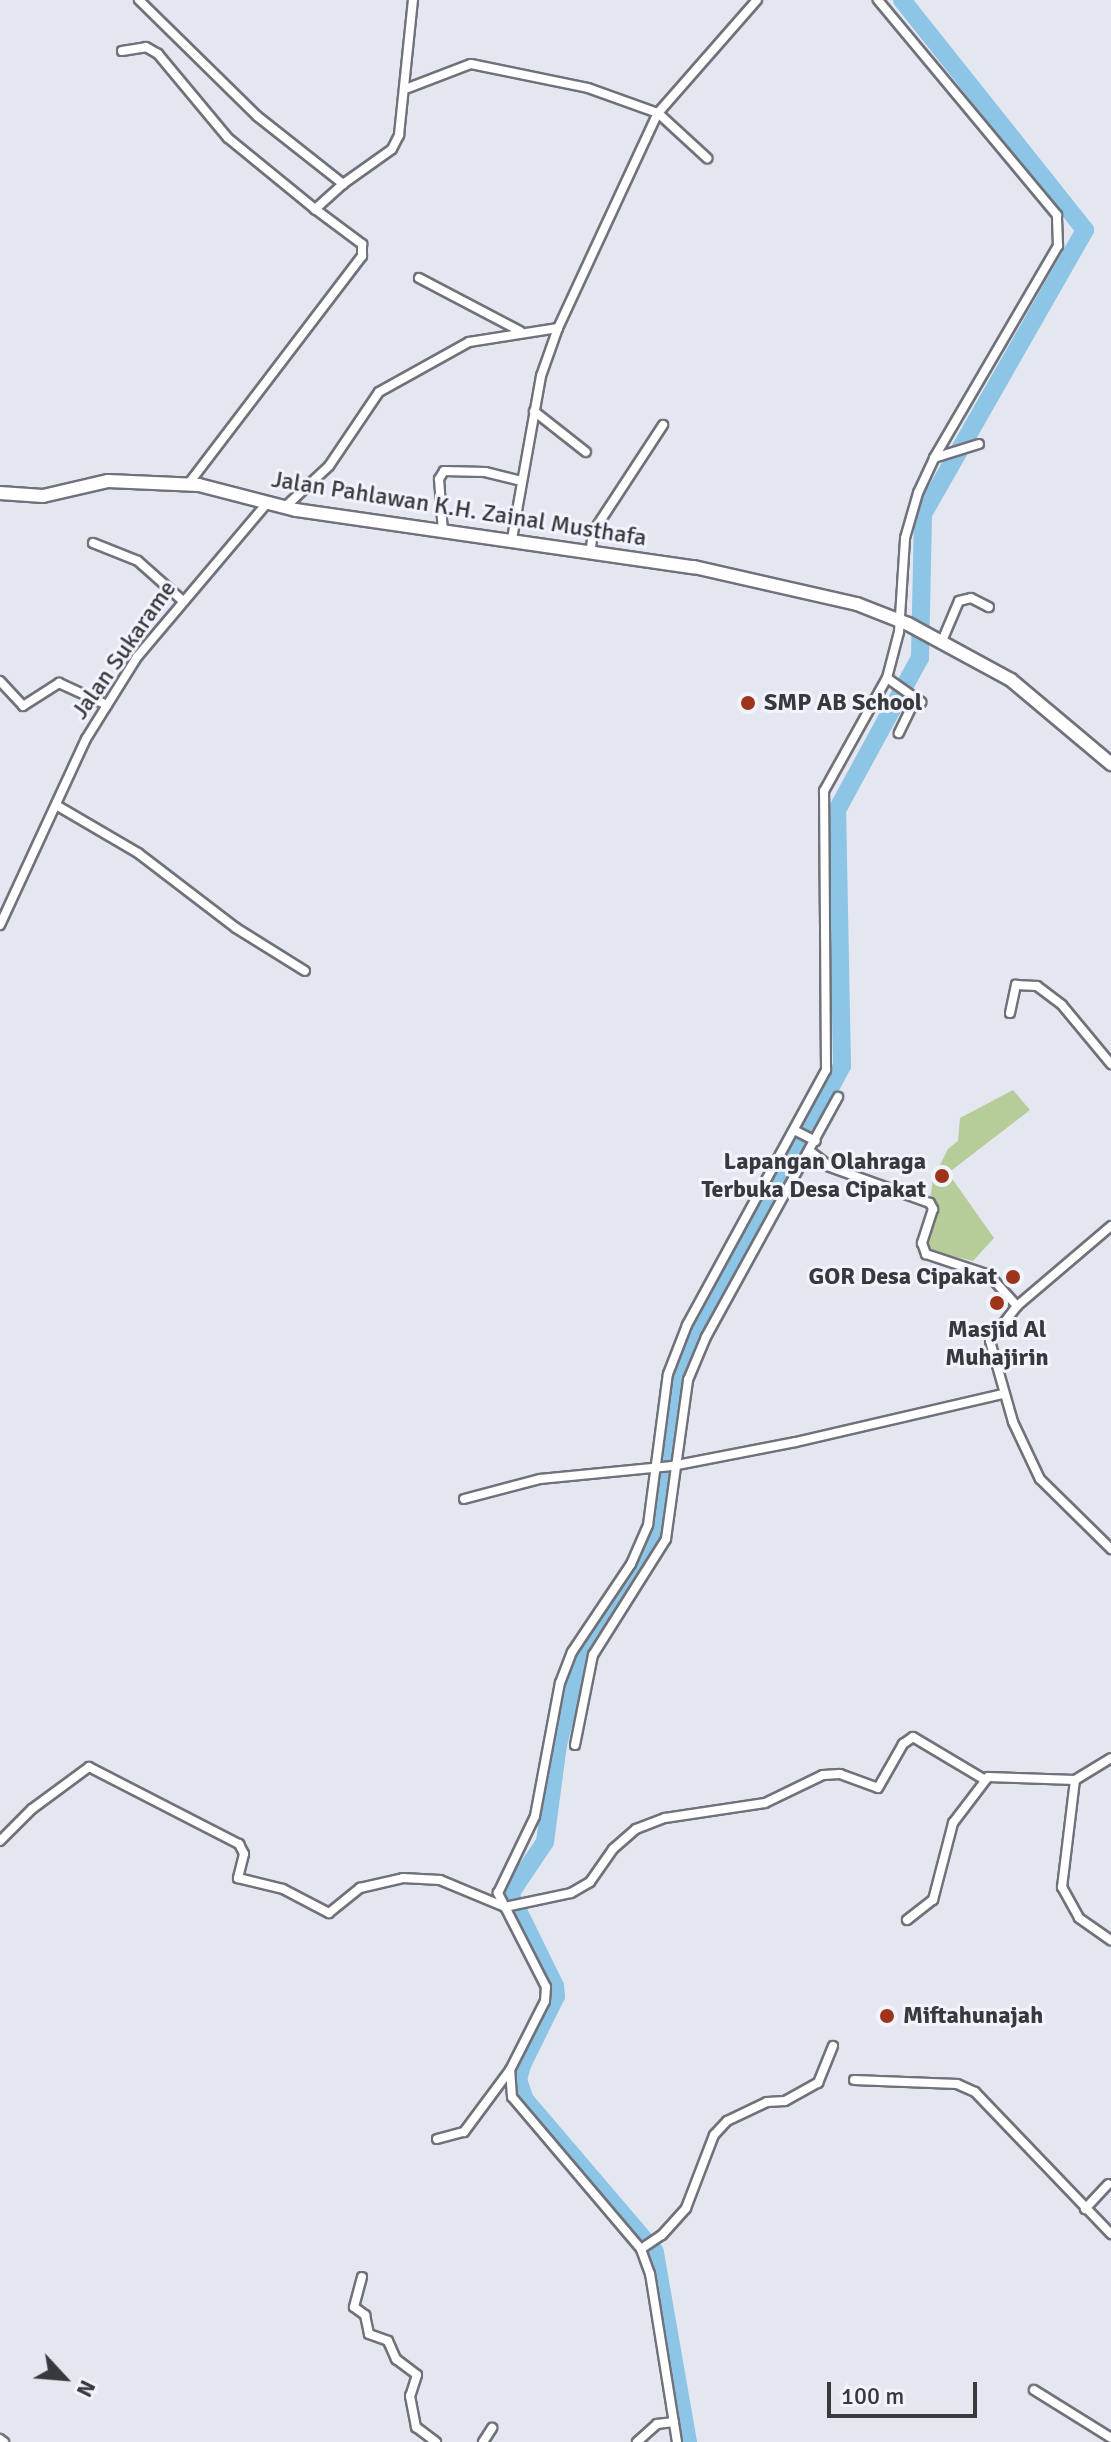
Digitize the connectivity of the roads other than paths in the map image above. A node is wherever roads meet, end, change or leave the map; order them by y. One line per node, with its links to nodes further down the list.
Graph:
1 (139, 0): 9 (street)
2 (413, 0): 6 (street)
3 (757, 0): 7 (street)
4 (878, 0): 18 (street)
5 (122, 51): 10 (street)
6 (408, 88): 7 (street); 9 (street)
7 (658, 113): 8 (street); 12 (street)
8 (707, 158)
9 (343, 184): 10 (street)
10 (315, 209): 20 (street)
11 (419, 278): 13 (street)
12 (558, 328): 13 (street); 14 (street)
13 (521, 332): 23 (street)
14 (534, 411): 17 (street); 19 (street)
15 (663, 425): 27 (street)
16 (979, 444): 18 (street)
17 (586, 452)
18 (934, 458): 30 (street)
19 (520, 481): 24 (street); 25 (street)
20 (188, 484): 21 (street, Jalan Pahlawan K.H. Zainal Musthafa); 22 (street, Jalan Pahlawan K.H. Zainal Musthafa)
21 (0, 493)
22 (267, 503): 23 (street, Jalan Pahlawan K.H. Zainal Musthafa); 28 (street, Jalan Sukarame)
23 (285, 507): 24 (street, Jalan Pahlawan K.H. Zainal Musthafa)
24 (443, 532): 25 (street, Jalan Pahlawan K.H. Zainal Musthafa)
25 (512, 539): 27 (street, Jalan Pahlawan K.H. Zainal Musthafa)
26 (93, 543): 28 (street)
27 (590, 554): 30 (street, Jalan Pahlawan K.H. Zainal Musthafa)
28 (182, 600): 34 (street, Jalan Sukarame)
29 (989, 607): 31 (street)
30 (903, 622): 31 (street, Jalan Pahlawan K.H. Zainal Musthafa); 32 (street)
31 (938, 639): 36 (street, Jalan Pahlawan K.H. Zainal Musthafa)
32 (887, 678): 35 (street); 43 (street)
33 (0, 681): 34 (street)
34 (107, 705): 37 (street, Jalan Sukarame)
35 (899, 733)
36 (1111, 764)
37 (56, 805): 38 (street, Jalan Sukarame); 39 (street)
38 (0, 924)
39 (305, 971)
40 (1010, 1013): 41 (street)
41 (1111, 1064)
42 (838, 1097): 44 (street)
43 (798, 1132): 44 (street); 50 (street)
44 (815, 1140): 45 (street)
45 (811, 1152): 47 (street); 49 (street)
46 (1111, 1226): 47 (street)
47 (1017, 1306): 48 (street)
48 (1003, 1394): 49 (street); 52 (street)
49 (674, 1466): 50 (street); 53 (street)
50 (655, 1467): 51 (street); 58 (street)
51 (464, 1499)
52 (1111, 1549)
53 (575, 1745)
54 (1111, 1758): 56 (street)
55 (985, 1780): 56 (street); 58 (street); 59 (street)
56 (1075, 1780): 60 (street)
57 (0, 1841): 58 (street)
58 (504, 1907): 62 (street)
59 (907, 1920)
60 (1111, 1940)
61 (833, 2046): 68 (street)
62 (510, 2070): 64 (street); 68 (street)
63 (854, 2080): 66 (street)
64 (437, 2139)
65 (1108, 2184): 66 (street)
66 (1085, 2209): 67 (street)
67 (1111, 2234)
68 (642, 2248): 71 (street)
69 (362, 2277): 74 (street)
70 (1034, 2390): 73 (street)
71 (674, 2422): 76 (street); 77 (street)
72 (492, 2428): 75 (street)
73 (1111, 2438)
74 (436, 2442)
75 (483, 2442)
76 (637, 2442)
77 (677, 2442)

